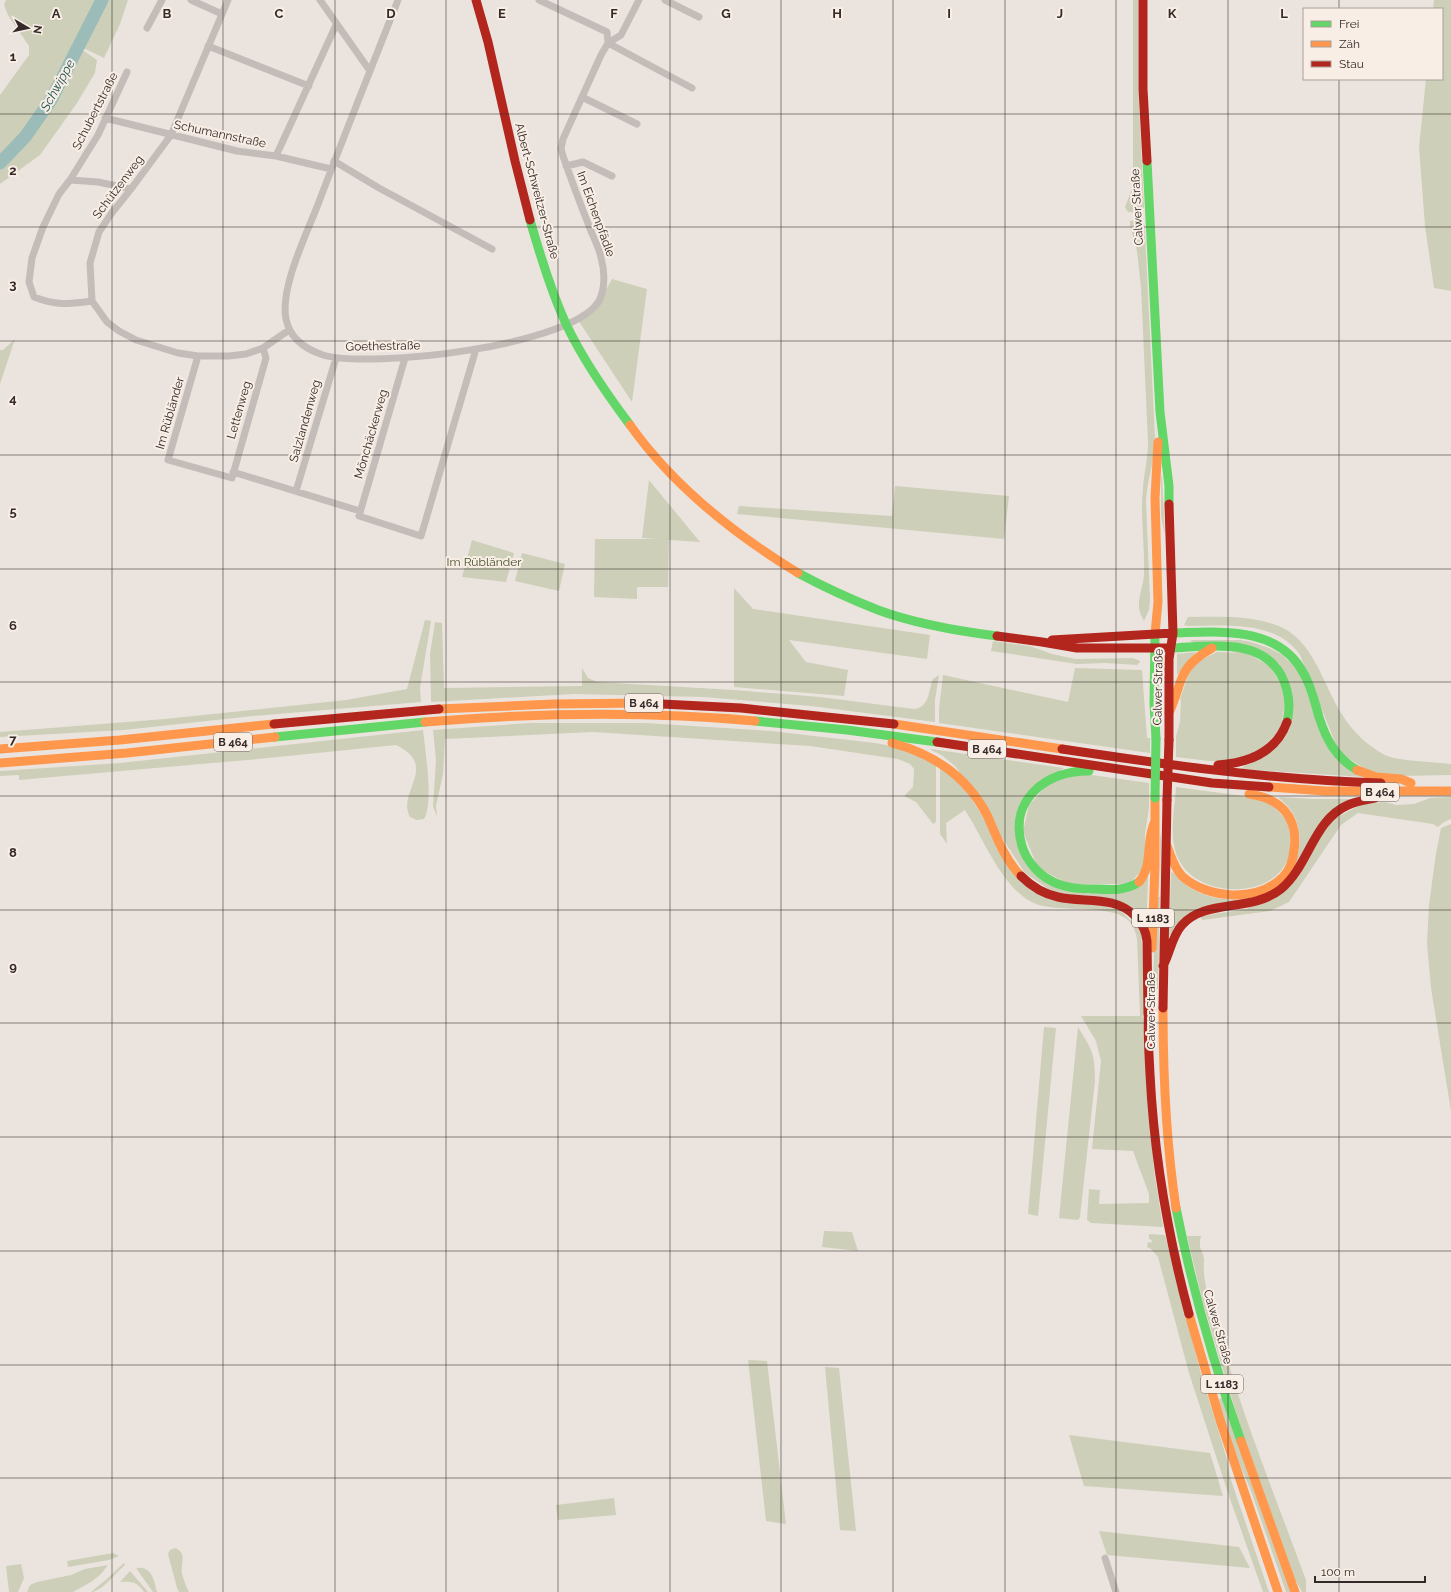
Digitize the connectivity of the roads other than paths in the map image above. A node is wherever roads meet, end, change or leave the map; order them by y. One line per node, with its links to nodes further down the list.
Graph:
1 (162, 0): 16 (street)
2 (191, 0): 13 (street)
3 (228, 0): 13 (street, Schützenweg)
4 (320, 0): 15 (street)
5 (398, 0): 19 (street)
6 (476, 0): 36 (main road, Albert-Schweitzer-Straße)
7 (539, 0): 12 (street)
8 (561, 0): 12 (street)
9 (639, 0): 17 (street, Im Eichenpfädle)
10 (665, 0): 14 (street)
11 (1143, 0): 43 (main road, Calwer Straße / L 1183)
12 (558, 8): 17 (street)
13 (222, 14): 18 (street, Schützenweg)
14 (699, 17)
15 (336, 25): 19 (street); 21 (street)
16 (147, 28)
17 (608, 43): 22 (street); 23 (street, Im Eichenpfädle)
18 (208, 46): 21 (street); 26 (street, Schützenweg)
19 (370, 71): 28 (street)
20 (127, 72): 24 (street, Schubertstraße)
21 (309, 86): 27 (street)
22 (692, 88)
23 (582, 97): 25 (street); 29 (street, Im Eichenpfädle)
24 (105, 118): 26 (street, Schumannstraße); 32 (street, Schubertstraße)
25 (637, 124)
26 (171, 135): 27 (street, Schumannstraße); 33 (street, Schützenweg)
27 (276, 156): 30 (street, Schumannstraße)
28 (334, 161): 30 (street); 34 (street)
29 (566, 166): 31 (street, Im Eichenpfädle); 36 (street, Im Eichenpfädle)
30 (331, 168): 37 (street)
31 (612, 176)
32 (70, 180): 33 (street); 35 (street, Schubertstraße)
33 (131, 189): 35 (street, Schützenweg)
34 (492, 249)
35 (92, 301): 40 (street)
36 (566, 324): 39 (street, Goethestraße); 49 (main road, Albert-Schweitzer-Straße)
37 (289, 330): 38 (street); 41 (street, Goethestraße)
38 (263, 348): 40 (street); 44 (street, Lettenweg)
39 (476, 349): 42 (street, Goethestraße); 46 (street, Im Rübländer)
40 (198, 356): 44 (street, Im Rübländer)
41 (336, 358): 42 (street, Goethestraße); 45 (street, Salzlandenweg)
42 (405, 358): 46 (street, Mönchäckerweg)
43 (1160, 412): 47 (main road, Calwer Straße / L 1183); 48 (main road, Calwer Straße / L 1183)
44 (232, 475): 45 (street, Im Rübländer)
45 (296, 491): 46 (street, Im Rübländer)
46 (359, 514)
47 (1173, 633): 48 (main road); 51 (main road, Calwer Straße / L 1183); 63 (main road)
48 (1156, 634): 49 (main road); 52 (main road, Calwer Straße / L 1183)
49 (1040, 641): 52 (main road)
50 (1214, 647): 51 (main road); 53 (main road); 58 (main road)
51 (1170, 648): 52 (main road); 53 (main road, Calwer Straße / L 1183)
52 (1155, 649): 66 (main road, Calwer Straße / L 1183, bridge)
53 (1169, 713): 67 (main road, Calwer Straße / L 1183, bridge)
54 (854, 731): 59 (main road, B 464); 60 (main road, B 464); 69 (main road)
55 (0, 742): 56 (main road)
56 (69, 745): 57 (main road, B 464); 58 (main road, B 464)
57 (0, 749)
58 (1136, 760): 63 (main road, B 464)
59 (0, 763)
60 (1120, 769): 62 (main road, B 464); 66 (main road)
61 (1451, 782): 63 (main road, B 464)
62 (1212, 783): 65 (main road, B 464); 67 (main road)
63 (1411, 783)
64 (1451, 791): 65 (main road, B 464)
65 (1435, 792): 68 (main road)
66 (1155, 821): 69 (main road, Calwer Straße / L 1183)
67 (1167, 846): 68 (main road, Calwer Straße / L 1183)
68 (1163, 966): 73 (main road, Calwer Straße / L 1183)
69 (1148, 1014): 72 (main road, Calwer Straße / L 1183)
70 (1105, 1558): 71 (street)
71 (1116, 1592)
72 (1278, 1592)
73 (1295, 1592)

